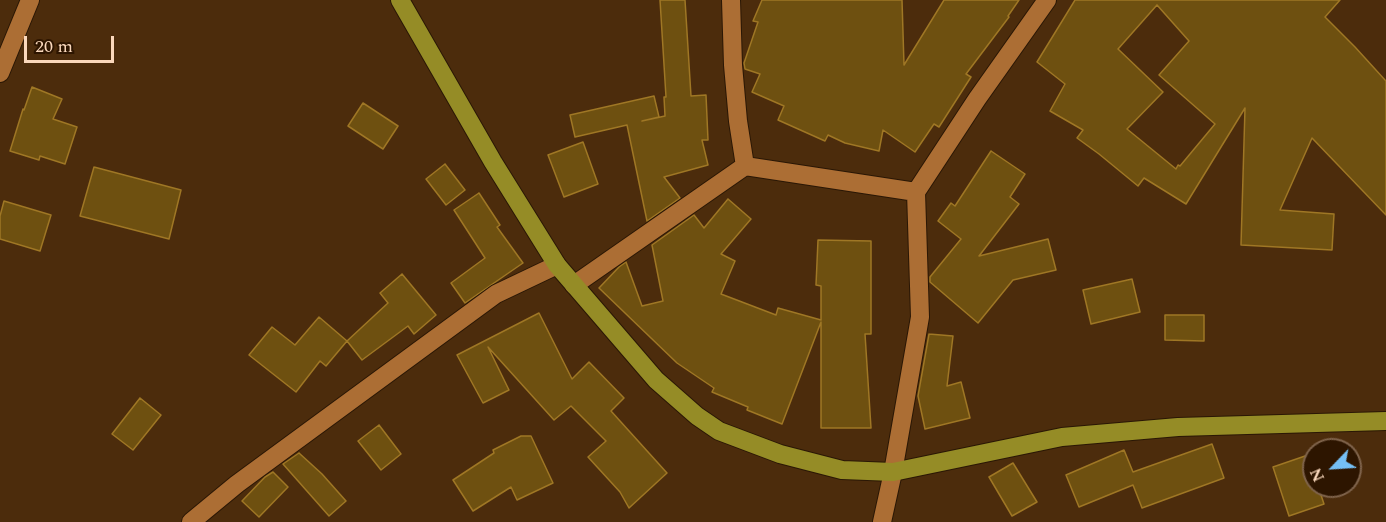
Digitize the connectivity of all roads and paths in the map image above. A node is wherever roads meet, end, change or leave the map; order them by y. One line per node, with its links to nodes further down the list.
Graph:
1 (30, 0): 5 (street)
2 (400, 0): 8 (main road)
3 (731, 0): 6 (street)
4 (1047, 0): 7 (street)
5 (0, 73)
6 (745, 166): 7 (street); 9 (street)
7 (916, 192): 11 (street)
8 (557, 265): 9 (main road); 12 (street)
9 (574, 285): 11 (main road)
10 (1386, 421): 11 (main road)
11 (893, 472): 13 (street)
12 (191, 522)
13 (882, 522)

